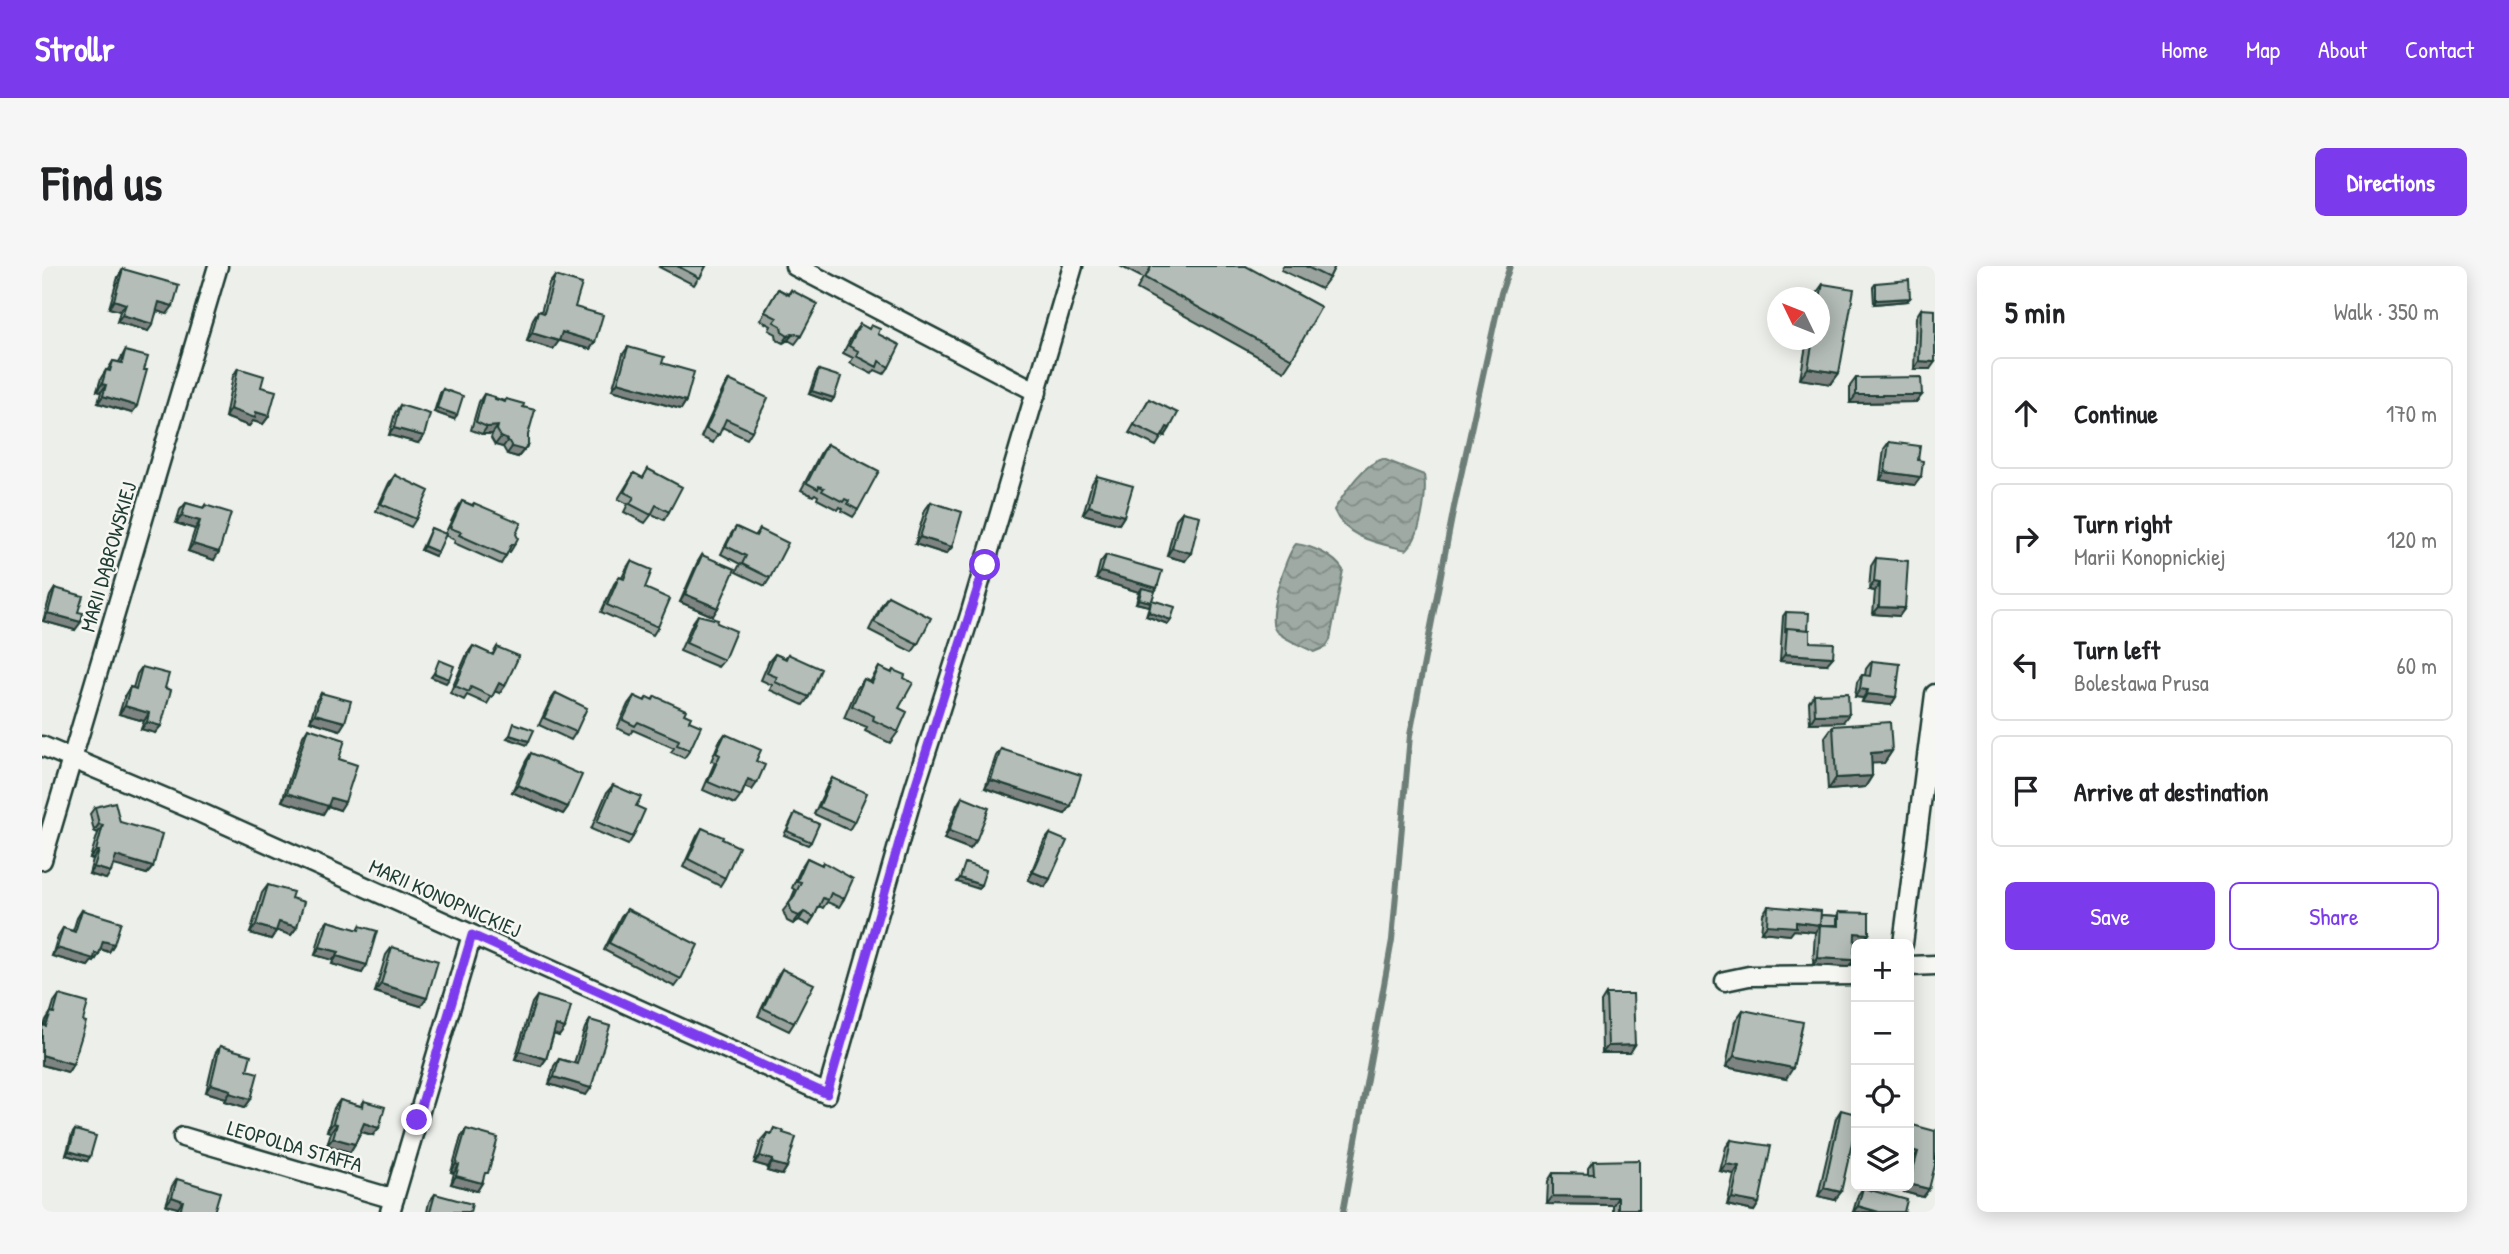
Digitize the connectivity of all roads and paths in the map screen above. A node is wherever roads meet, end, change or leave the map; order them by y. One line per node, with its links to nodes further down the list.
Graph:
1 (218, 266): 7 (street, MARII DĄBROWSKIEJ)
2 (795, 266): 4 (street)
3 (1073, 266): 4 (street)
4 (1037, 392): 9 (street, MARII KONOPNICKIEJ)
5 (1935, 694): 10 (street)
6 (42, 746): 7 (street, MARII KONOPNICKIEJ)
7 (72, 759): 8 (street, MARII DĄBROWSKIEJ); 9 (street, MARII KONOPNICKIEJ)
8 (42, 860)
9 (472, 935): 16 (street)
10 (1904, 939)
11 (1935, 965): 12 (street)
12 (1914, 966)
13 (1851, 975): 14 (street)
14 (1725, 981)
15 (183, 1137): 16 (street, LEOPOLDA STAFFA)
16 (392, 1206)

